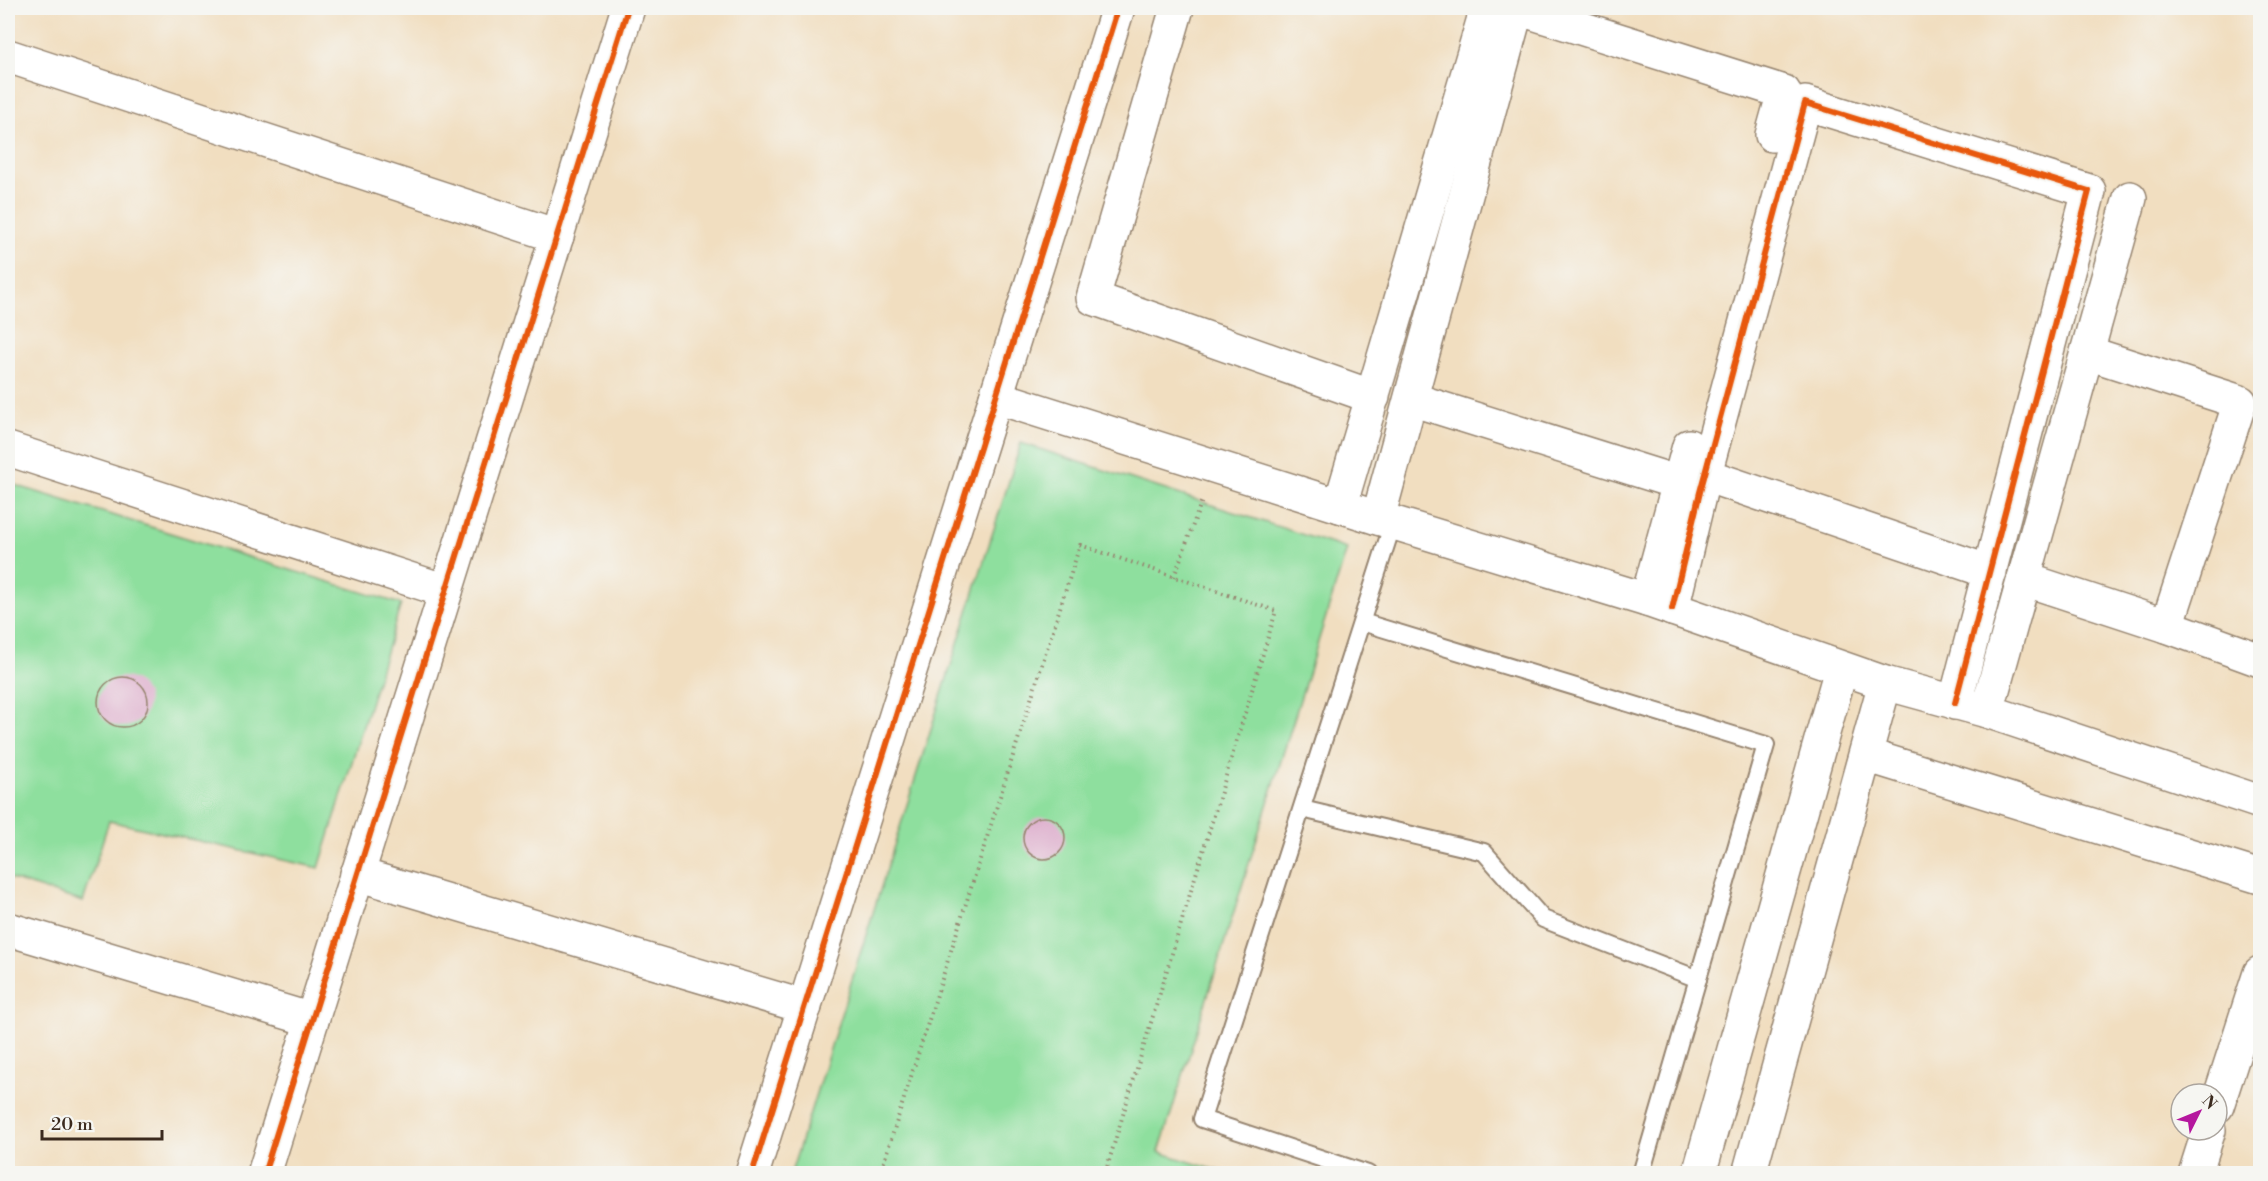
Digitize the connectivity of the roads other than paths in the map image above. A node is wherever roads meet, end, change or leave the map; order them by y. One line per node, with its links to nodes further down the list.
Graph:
1 (628, 8): 7 (street)
2 (1118, 8): 9 (street)
3 (1177, 8): 10 (street)
4 (1487, 8): 10 (street)
5 (8, 56): 7 (street)
6 (2130, 198): 8 (street)
7 (557, 236): 19 (street)
8 (2088, 353): 12 (street); 17 (street)
9 (996, 397): 15 (street); 36 (street)
10 (1373, 397): 15 (street)
11 (1411, 399): 14 (street); 14 (street); 16 (street)
12 (2250, 406): 22 (street)
13 (8, 449): 19 (street)
14 (1694, 484): 18 (street); 18 (street); 20 (street)
15 (1340, 506): 16 (street)
16 (1385, 520): 20 (street); 21 (lane)
17 (2024, 579): 22 (street); 27 (street)
18 (1987, 583): 26 (street)
19 (446, 591): 31 (street)
20 (1659, 605): 24 (street)
21 (1362, 622): 30 (lane); 35 (lane)
22 (2167, 626): 23 (street)
23 (2260, 660)
24 (1841, 669): 25 (street); 44 (street)
25 (1885, 683): 26 (street); 28 (street)
26 (1955, 703): 27 (street)
27 (1987, 711): 29 (street)
28 (1866, 755): 32 (street); 45 (street)
29 (2260, 802)
30 (1302, 809): 35 (lane); 42 (lane)
31 (357, 874): 36 (street); 37 (street)
32 (2260, 877)
33 (8, 929): 37 (street)
34 (2260, 973): 38 (street)
35 (1698, 979): 43 (lane)
36 (805, 1007): 41 (street)
37 (312, 1020): 40 (street)
38 (2225, 1082)
39 (2205, 1142): 46 (street)
40 (264, 1173)
41 (752, 1173)
42 (1368, 1173)
43 (1641, 1173)
44 (1699, 1173)
45 (1749, 1173)
46 (2195, 1173)

